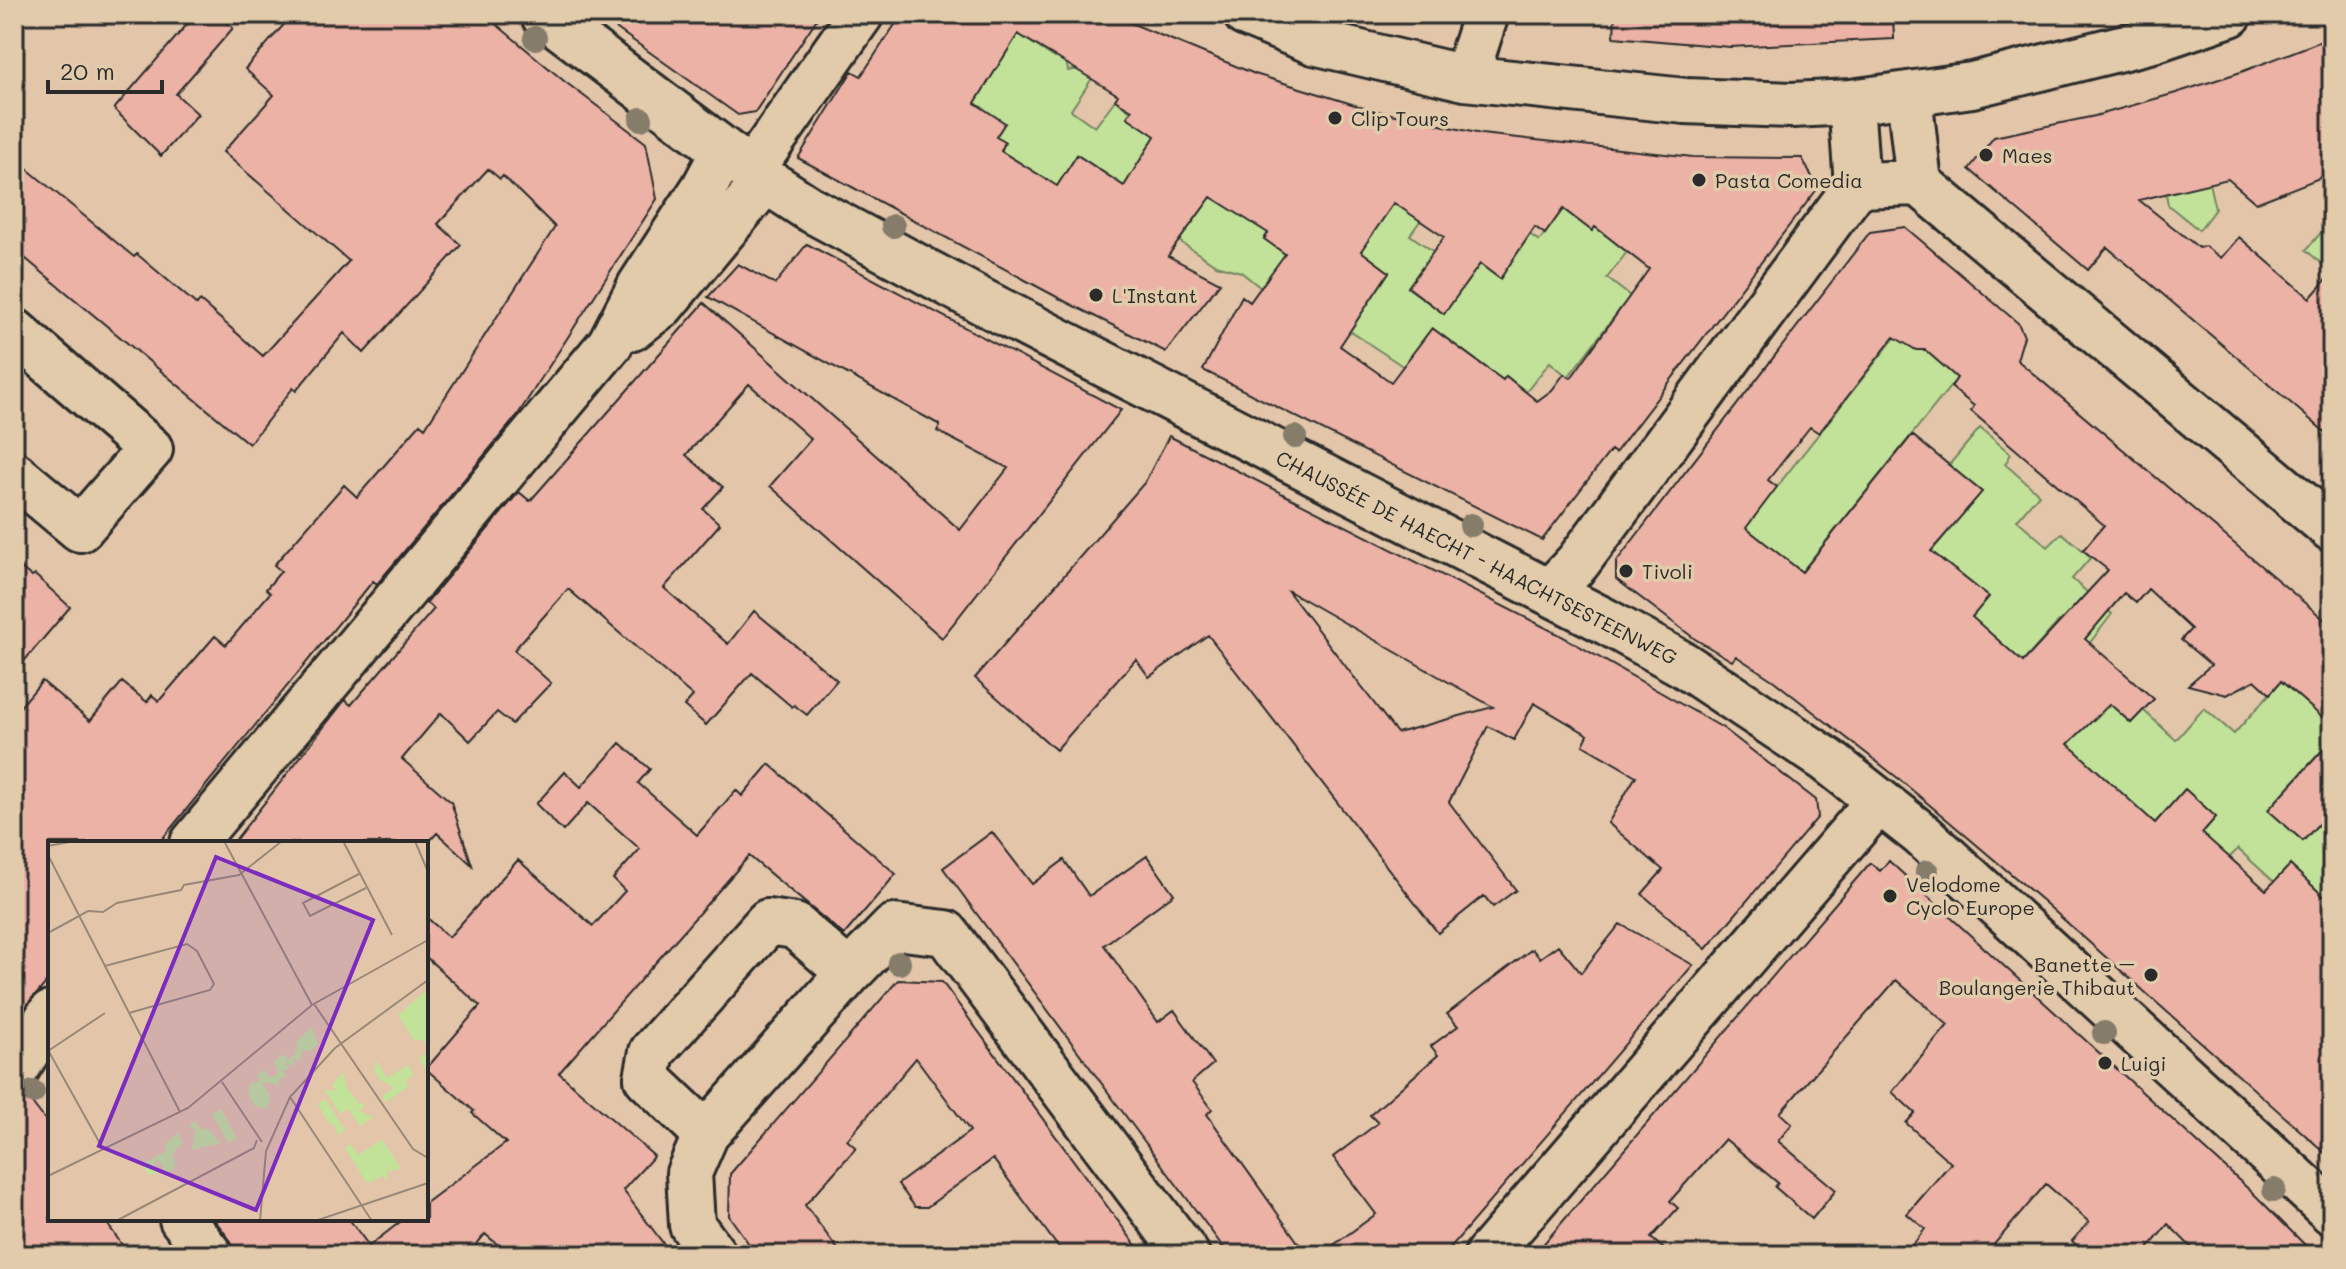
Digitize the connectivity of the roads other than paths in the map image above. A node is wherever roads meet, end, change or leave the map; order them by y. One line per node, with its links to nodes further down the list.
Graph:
1 (543, 14): 9 (street, CHAUSSÉE DE HAECHT - HAACHTSESTEENWEG)
2 (861, 14): 9 (street)
3 (1246, 14): 6 (street)
4 (1486, 14): 6 (street)
5 (2230, 14): 7 (street)
6 (1465, 78): 8 (street)
7 (1909, 95): 8 (street); 10 (street)
8 (1851, 102): 11 (street)
9 (747, 168): 15 (street, CHAUSSÉE DE HAECHT - HAACHTSESTEENWEG); 17 (street)
10 (1919, 183): 11 (street); 14 (street)
11 (1857, 185): 15 (street)
12 (14, 331): 13 (street)
13 (14, 474)
14 (2332, 529)
15 (1550, 592): 16 (street, CHAUSSÉE DE HAECHT - HAACHTSESTEENWEG)
16 (1878, 802): 20 (street, CHAUSSÉE DE HAECHT - HAACHTSESTEENWEG); 25 (street)
17 (195, 841)
18 (849, 973): 19 (street); 19 (street); 24 (street)
19 (706, 1134): 23 (street)
20 (2332, 1212)
21 (184, 1221): 22 (street)
22 (210, 1255)
23 (714, 1255)
24 (1187, 1255)
25 (1487, 1255)

